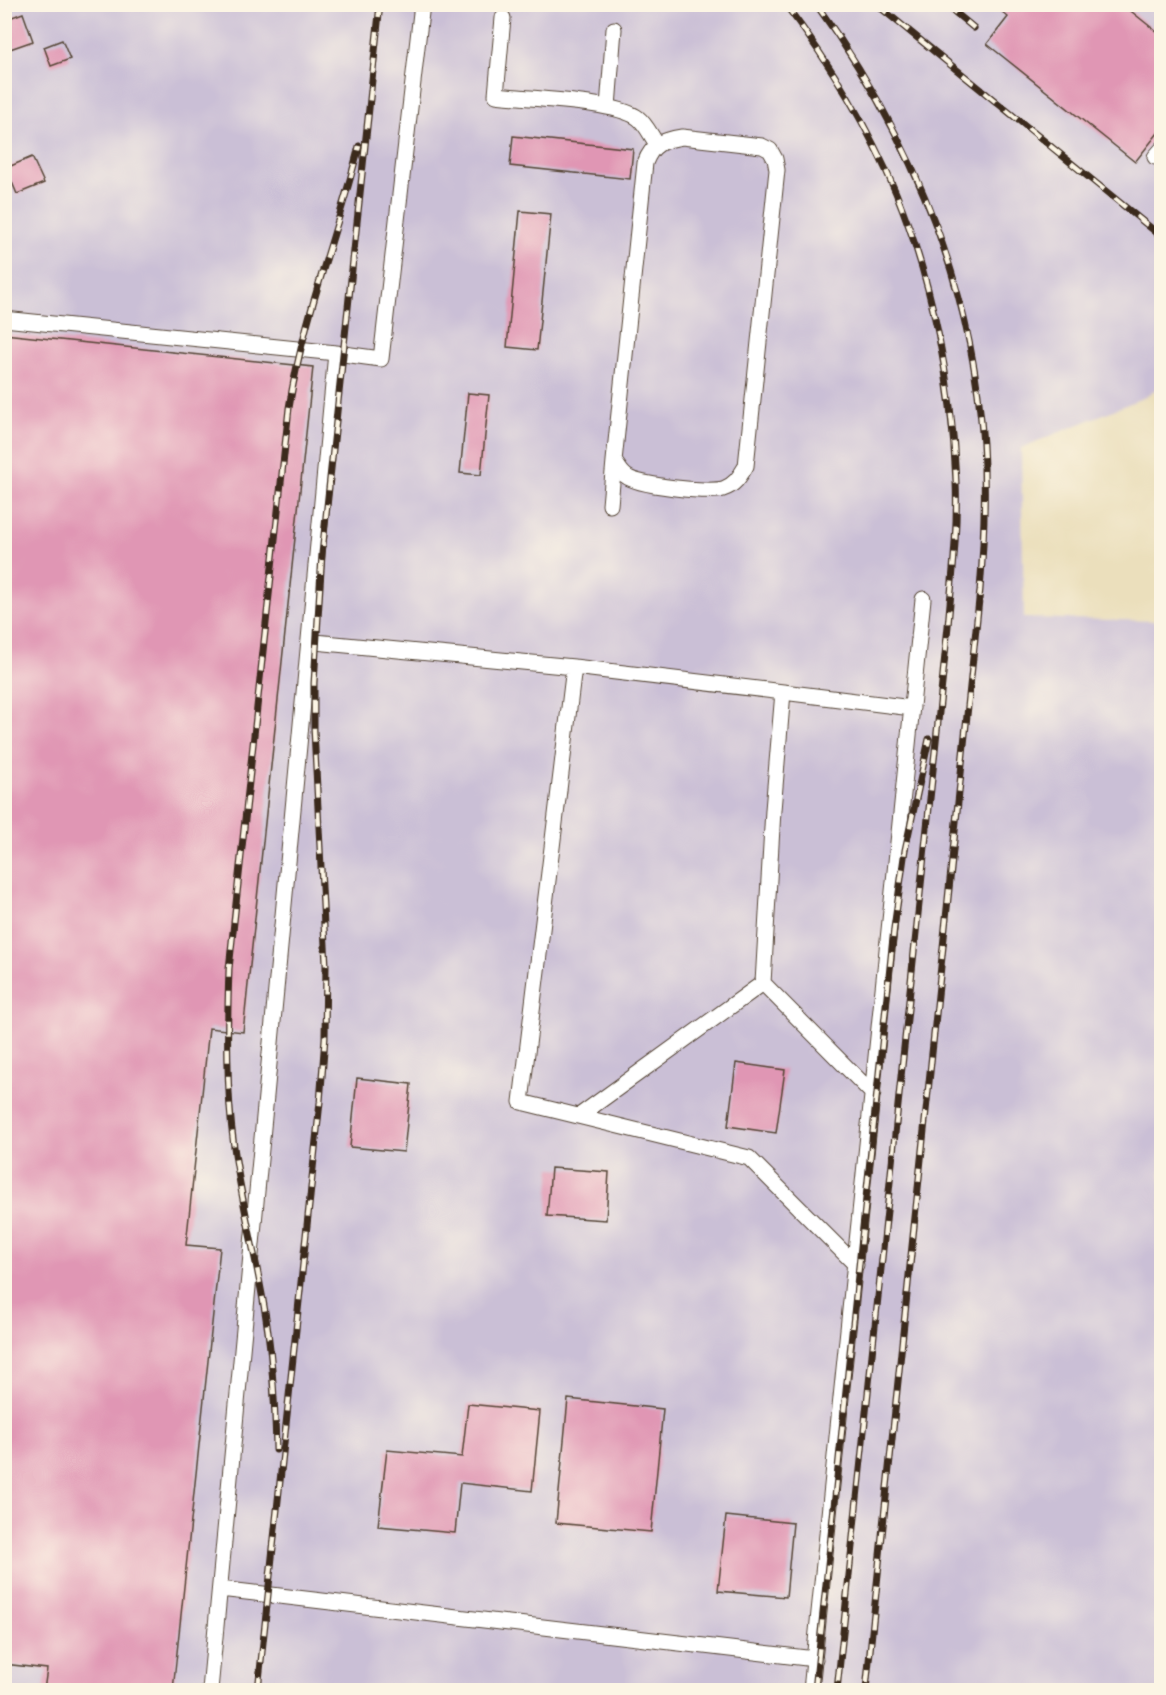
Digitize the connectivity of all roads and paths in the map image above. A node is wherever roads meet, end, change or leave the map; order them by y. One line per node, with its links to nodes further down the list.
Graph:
1 (422, 4): 7 (lane)
2 (503, 18): 4 (lane)
3 (614, 29): 4 (lane)
4 (608, 107): 5 (lane)
5 (657, 144): 8 (lane); 8 (lane)
6 (4, 319): 7 (lane)
7 (336, 353): 11 (lane)
8 (614, 461): 9 (lane)
9 (610, 505)
10 (924, 599): 14 (lane)
11 (309, 639): 12 (lane); 19 (lane)
12 (574, 668): 13 (lane); 17 (lane)
13 (783, 692): 14 (lane); 15 (lane)
14 (912, 708): 16 (lane)
15 (763, 983): 16 (lane); 17 (lane)
16 (873, 1094): 18 (lane)
17 (579, 1116): 18 (lane)
18 (856, 1264): 20 (lane)
19 (220, 1589): 20 (lane); 21 (lane)
20 (815, 1659): 22 (lane)
21 (210, 1690)
22 (811, 1690)

